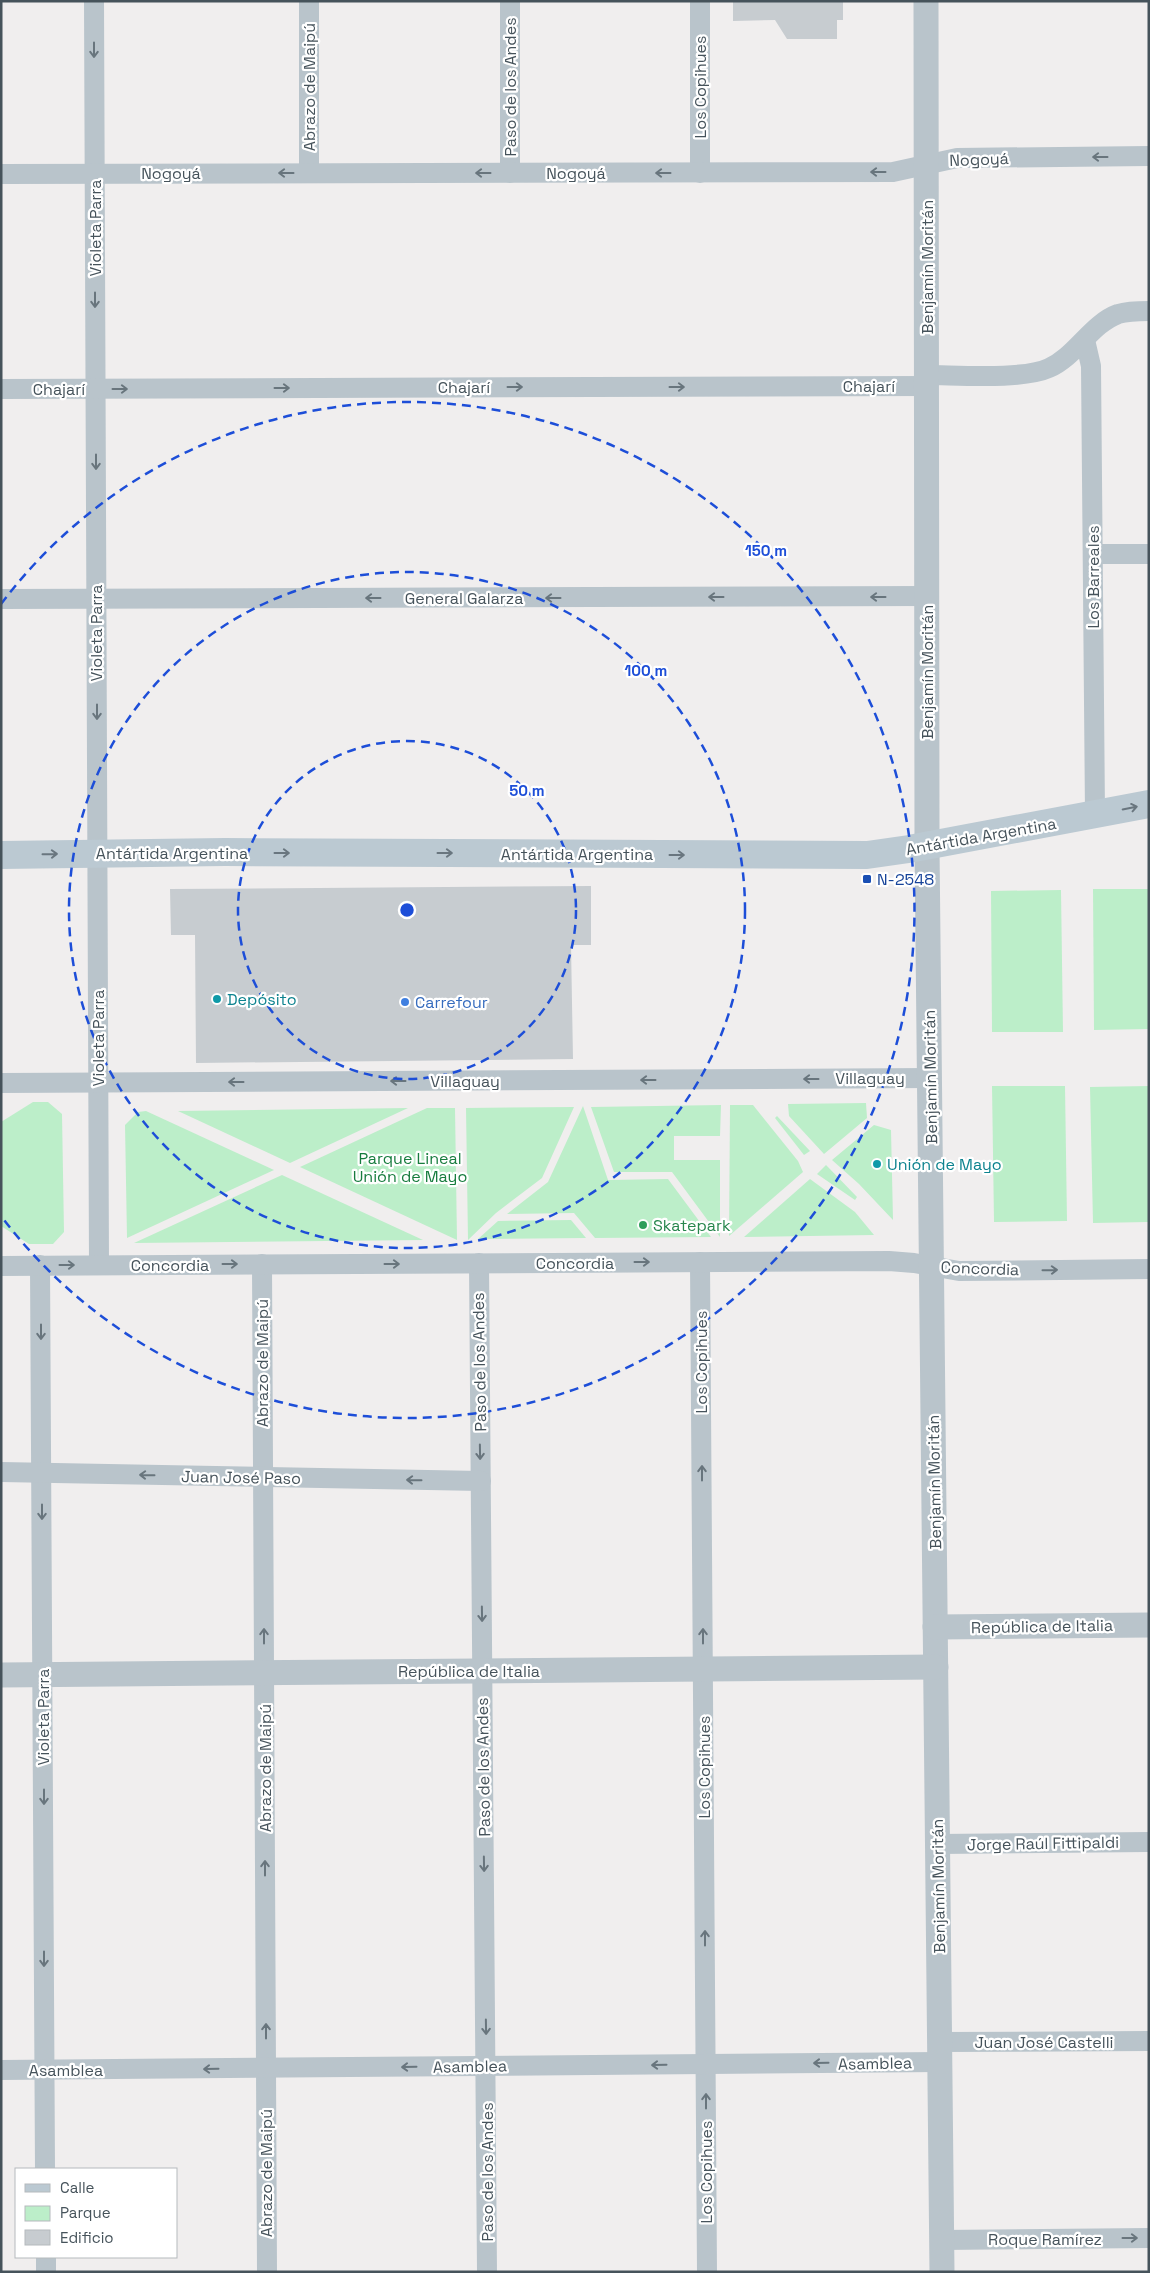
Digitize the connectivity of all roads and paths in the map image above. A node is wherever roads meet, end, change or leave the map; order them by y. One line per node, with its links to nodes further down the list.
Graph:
1 (94, 1): 12 (street, Violeta Parra, one-way to 12)
2 (308, 1): 8 (street, Abrazo de Maipú)
3 (510, 1): 9 (street, Paso de los Andes)
4 (700, 1): 10 (street, Los Copihues)
5 (926, 1): 7 (street, Benjamín Moritán)
6 (1149, 156): 7 (street, Nogoyá, one-way to 7)
7 (926, 165): 10 (street, Nogoyá, one-way to 10); 15 (street, Benjamín Moritán)
8 (309, 173): 9 (street, Nogoyá, one-way to 8); 12 (street, Nogoyá, one-way to 12)
9 (510, 173): 10 (street, Nogoyá, one-way to 9)
10 (700, 173)
11 (1, 174): 12 (street, Nogoyá)
12 (95, 174): 17 (street, Violeta Parra, one-way to 17)
13 (1149, 311): 14 (street, Chajarí)
14 (1085, 340): 15 (street, Chajarí); 18 (street, Los Barreales)
15 (927, 380): 17 (street, Chajarí, one-way to 15); 20 (street, Benjamín Moritán)
16 (1, 389): 17 (street, Chajarí)
17 (96, 389): 22 (street, Violeta Parra, one-way to 22)
18 (1093, 554): 19 (street); 24 (street, Los Barreales)
19 (1149, 554)
20 (927, 596): 22 (street, General Galarza, one-way to 22); 25 (street, Benjamín Moritán)
21 (1, 599): 22 (street, General Galarza)
22 (96, 599): 26 (street, Violeta Parra, one-way to 26)
23 (1149, 804): 24 (main road, Antártida Argentina, one-way to 23)
24 (1095, 814): 25 (main road, Antártida Argentina)
25 (927, 846): 26 (main road, Antártida Argentina, one-way to 25); 28 (street, Benjamín Moritán)
26 (98, 853): 27 (main road, Antártida Argentina, one-way to 26); 29 (street, Violeta Parra)
27 (1, 855)
28 (930, 1078): 29 (street, Villaguay, one-way to 29); 37 (street, Benjamín Moritán)
29 (98, 1083): 30 (street, Villaguay); 35 (street, Violeta Parra)
30 (1, 1084)
31 (700, 1262): 32 (street, Concordia, one-way to 31); 37 (street, Concordia); 46 (street, Los Copihues, one-way to 31)
32 (478, 1263): 33 (street, Concordia, one-way to 32); 42 (street, Paso de los Andes, one-way to 42)
33 (262, 1264): 35 (street, Concordia, one-way to 33); 41 (street, Abrazo de Maipú)
34 (40, 1265): 35 (street, Concordia, one-way to 35); 36 (street, Concordia); 40 (street, Violeta Parra, one-way to 40)
35 (99, 1265)
36 (1, 1266)
37 (932, 1266): 38 (street, Concordia, one-way to 38); 44 (street, Benjamín Moritán)
38 (1149, 1269)
39 (1, 1472): 40 (street, Juan José Paso)
40 (42, 1472): 41 (street, Juan José Paso, one-way to 40); 49 (street, Violeta Parra, one-way to 49)
41 (263, 1477): 42 (street, Juan José Paso, one-way to 41); 48 (street, Abrazo de Maipú, one-way to 41)
42 (481, 1481): 47 (street, Paso de los Andes, one-way to 47)
43 (1149, 1625): 44 (street, República de Italia)
44 (935, 1627): 45 (street, Benjamín Moritán)
45 (936, 1667): 46 (street, República de Italia); 52 (street, Benjamín Moritán)
46 (703, 1669): 47 (street, República de Italia); 55 (street, Los Copihues, one-way to 46)
47 (482, 1670): 48 (street, República de Italia); 56 (street, Paso de los Andes, one-way to 56)
48 (264, 1672): 49 (street, República de Italia); 57 (street, Abrazo de Maipú, one-way to 48)
49 (43, 1674): 50 (street, República de Italia); 59 (street, Violeta Parra, one-way to 59)
50 (1, 1675)
51 (1149, 1842): 52 (street, Jorge Raúl Fittipaldi)
52 (938, 1844): 54 (street, Benjamín Moritán)
53 (1149, 2041): 54 (street, Juan José Castelli)
54 (940, 2052): 55 (street, Asamblea, one-way to 55); 62 (street, Benjamín Moritán)
55 (706, 2064): 56 (street, Asamblea, one-way to 56); 67 (street, Los Copihues, one-way to 55)
56 (486, 2066): 57 (street, Asamblea, one-way to 57); 66 (street, Paso de los Andes)
57 (266, 2068): 59 (street, Asamblea, one-way to 59); 65 (street, Abrazo de Maipú)
58 (1, 2070): 59 (street, Asamblea)
59 (45, 2070): 60 (street, Violeta Parra)
60 (45, 2168)
61 (1149, 2238): 62 (street, Roque Ramírez, one-way to 61)
62 (941, 2240): 68 (street, Benjamín Moritán)
63 (46, 2258): 64 (street)
64 (46, 2272)
65 (267, 2272)
66 (487, 2272)
67 (707, 2272)
68 (942, 2272)

